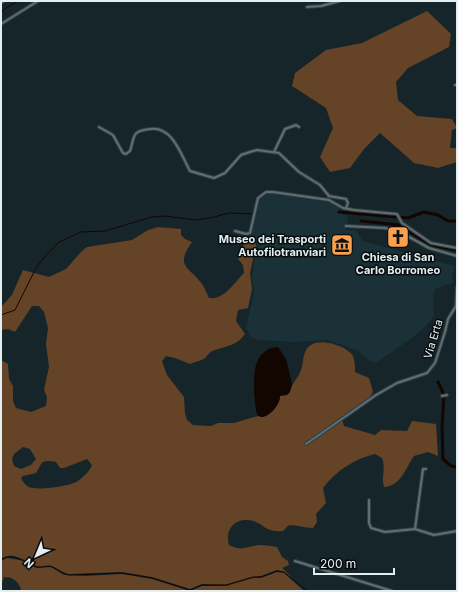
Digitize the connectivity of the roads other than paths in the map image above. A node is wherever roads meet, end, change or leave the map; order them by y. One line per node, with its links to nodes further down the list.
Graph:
1 (38, 1): 4 (street)
2 (340, 1): 3 (street)
3 (307, 7)
4 (1, 24)
5 (99, 127): 7 (street)
6 (299, 128): 7 (street)
7 (274, 152): 8 (street)
8 (346, 208): 10 (street); 11 (street)
9 (346, 226): 12 (street)
10 (235, 231)
11 (457, 248)
12 (457, 256)
13 (457, 287): 16 (street, Via Erta)
14 (447, 395): 15 (street)
15 (442, 396)
16 (306, 444)
17 (426, 468): 19 (street)
18 (369, 500): 19 (street)
19 (415, 529): 20 (street)
20 (457, 531)
21 (295, 561): 22 (street)
22 (392, 591)

